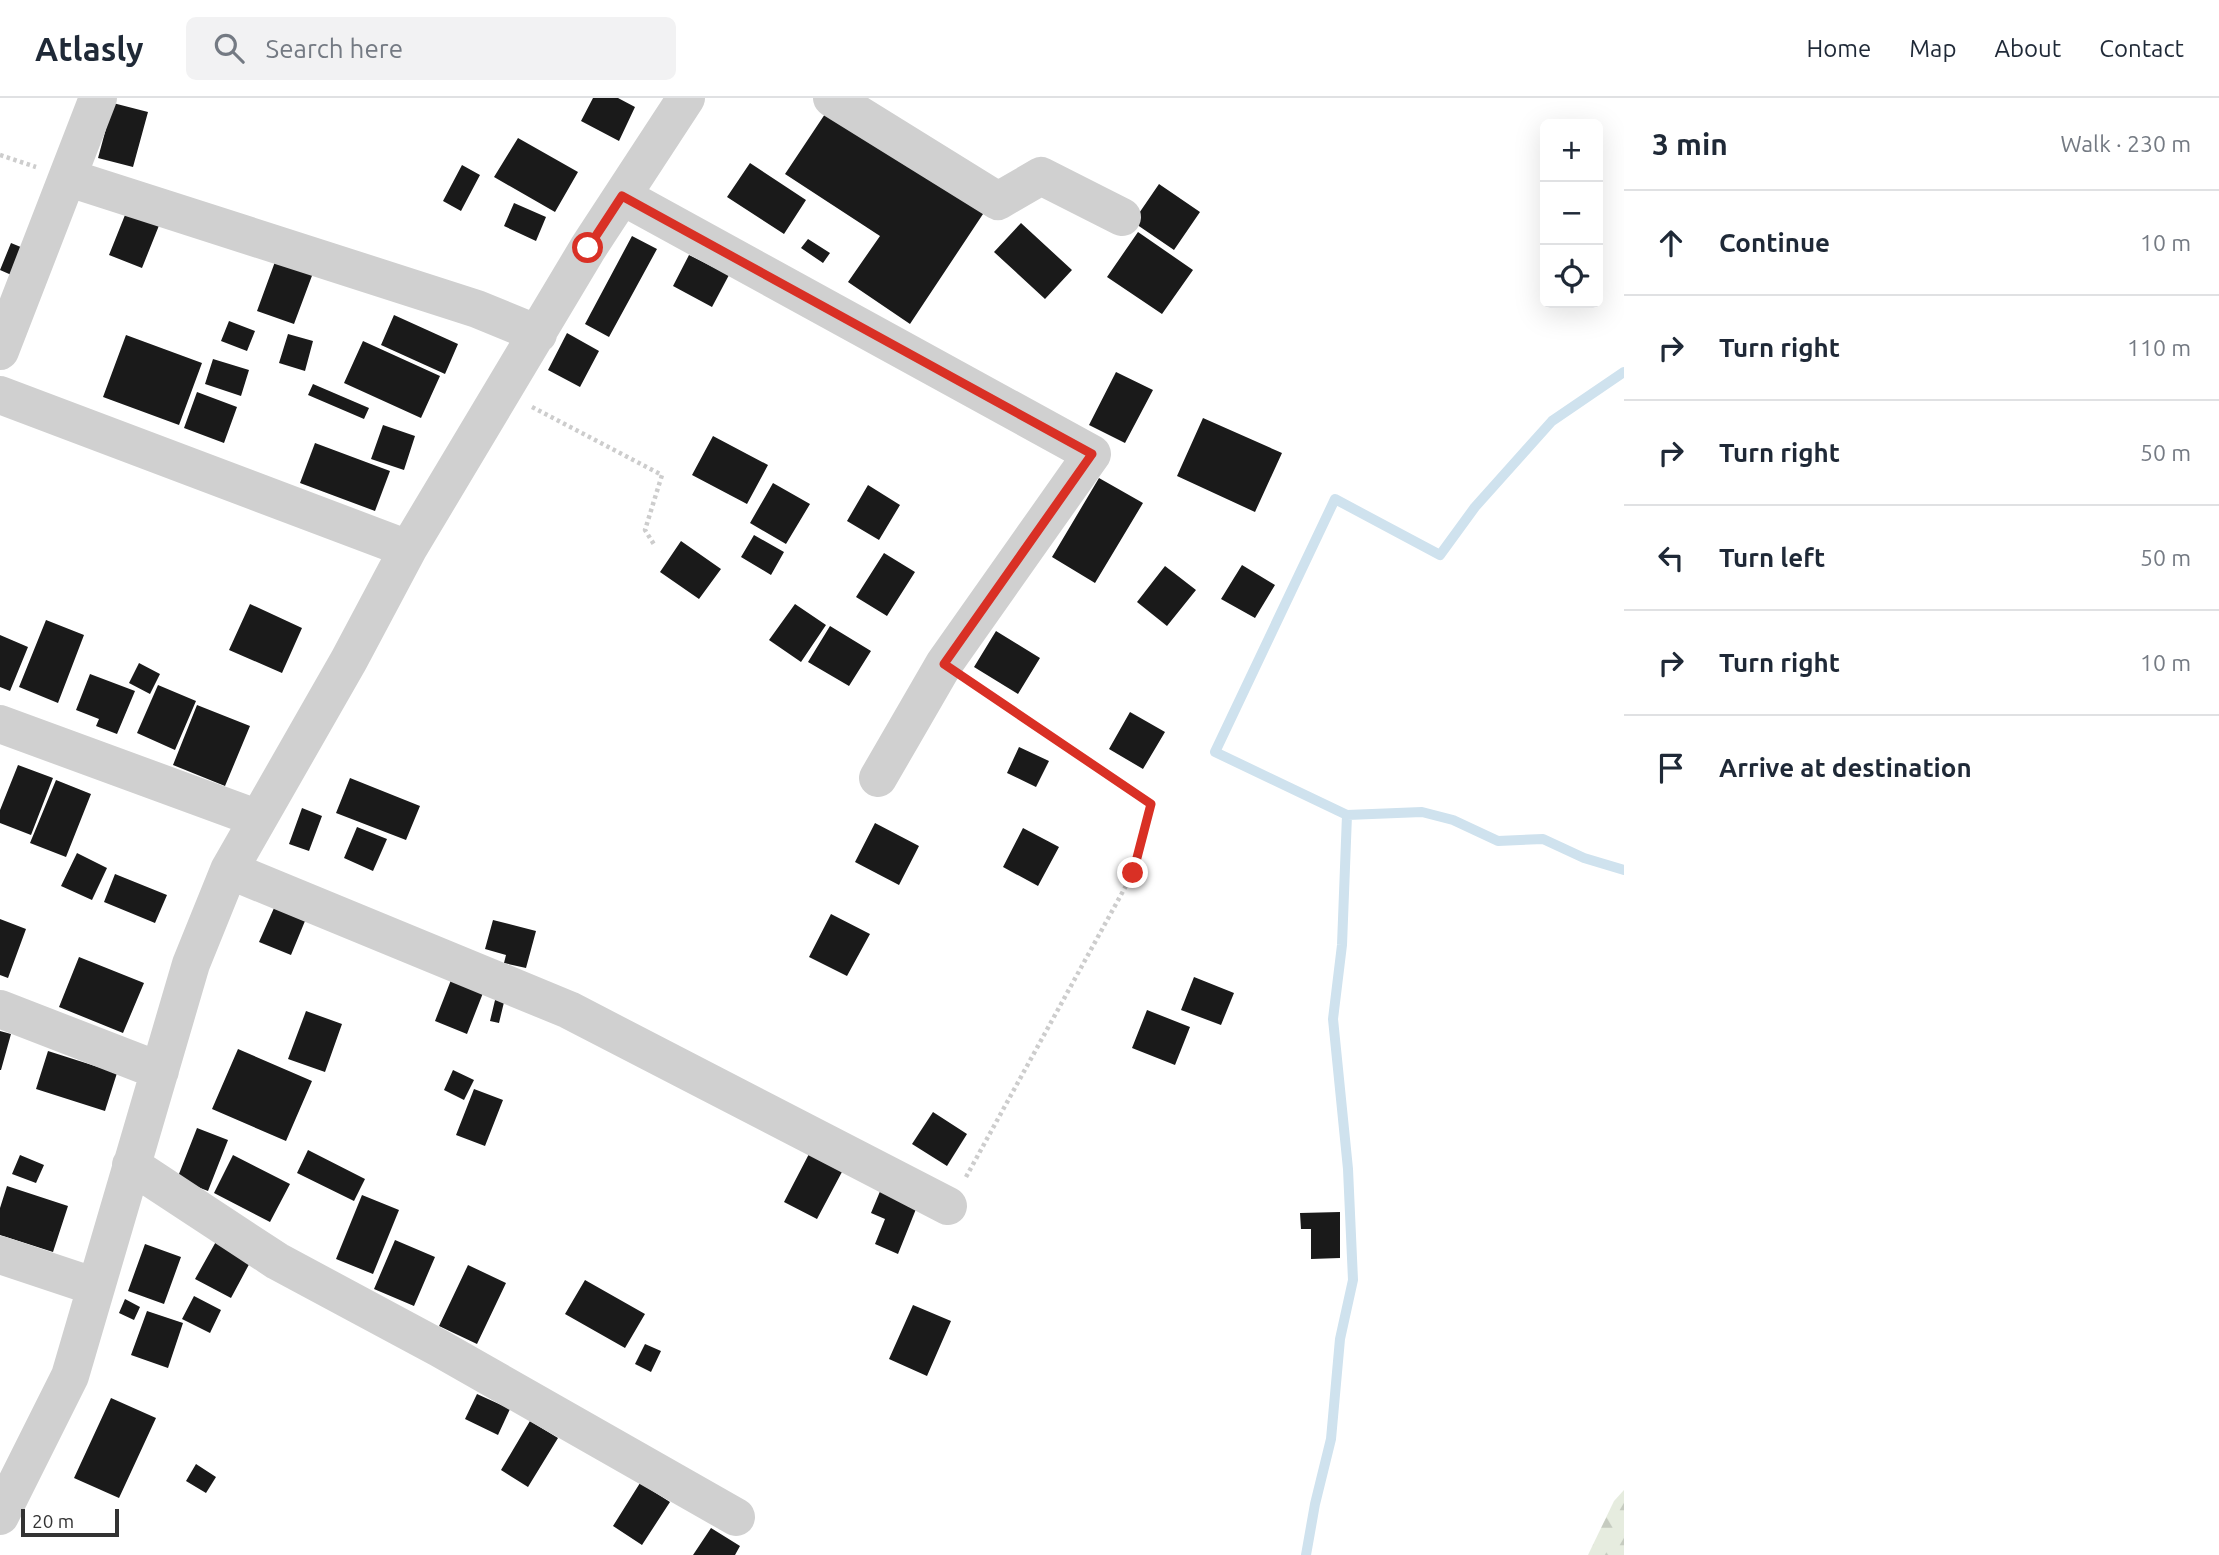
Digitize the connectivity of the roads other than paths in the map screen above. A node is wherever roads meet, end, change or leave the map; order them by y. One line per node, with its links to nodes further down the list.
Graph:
1 (98, 98): 4 (street)
2 (686, 98): 5 (street)
3 (832, 98): 6 (street)
4 (69, 178): 7 (street); 8 (street)
5 (622, 196): 7 (street); 12 (street)
6 (1122, 217)
7 (538, 334): 10 (street)
8 (0, 351)
9 (0, 395): 10 (street)
10 (408, 549): 13 (street)
11 (0, 724): 13 (street)
12 (878, 778)
13 (256, 818): 14 (street)
14 (229, 870): 16 (street); 18 (street)
15 (0, 1010): 16 (street)
16 (160, 1071): 17 (street)
17 (131, 1165): 20 (street); 22 (street)
18 (948, 1206)
19 (0, 1255): 20 (street)
20 (96, 1287): 21 (street)
21 (0, 1516)
22 (736, 1517)

